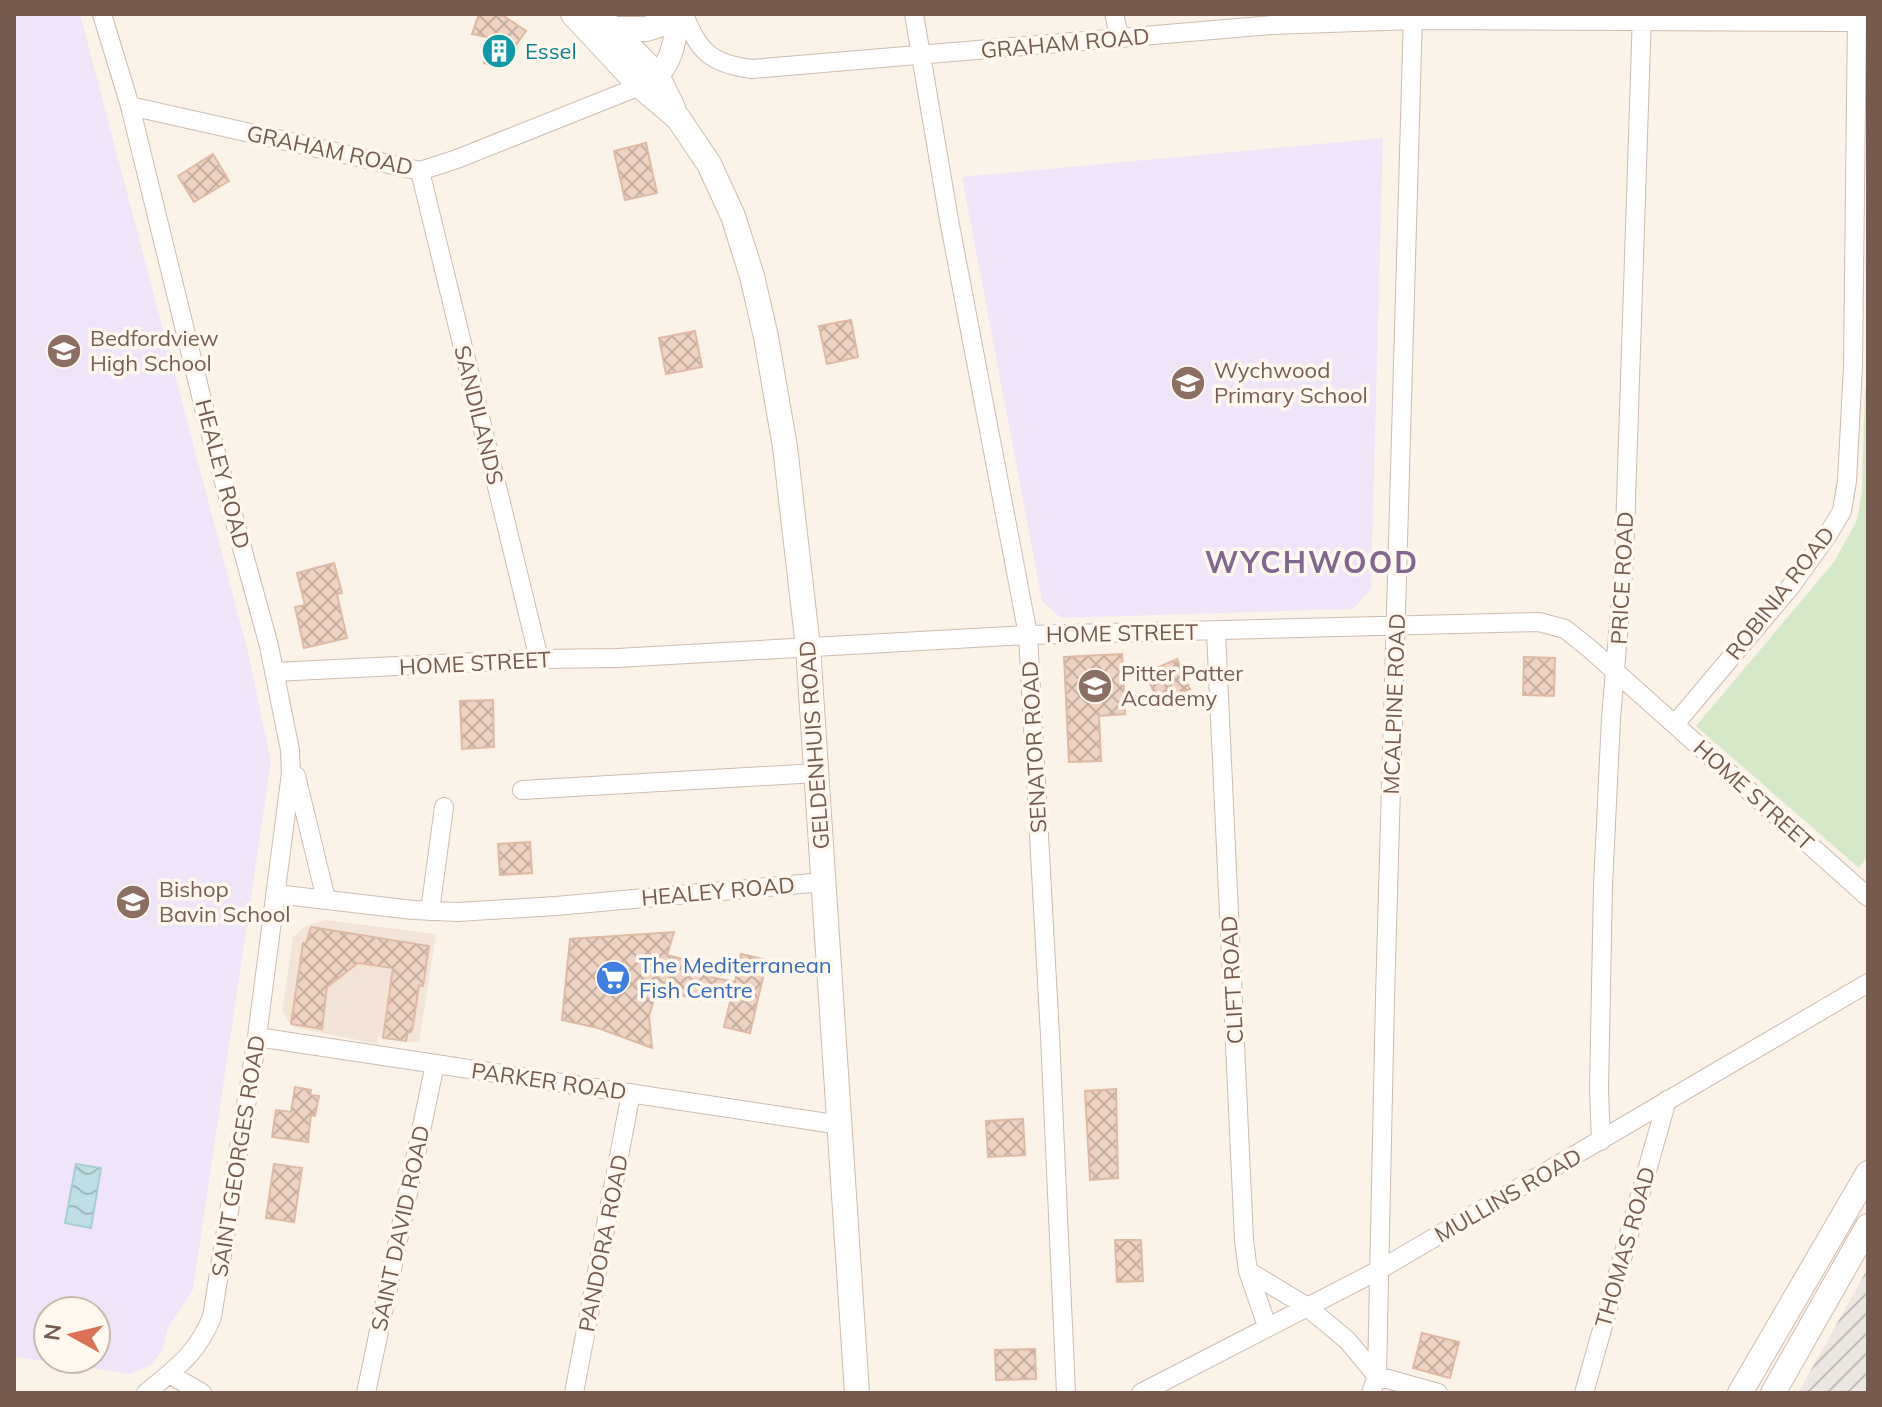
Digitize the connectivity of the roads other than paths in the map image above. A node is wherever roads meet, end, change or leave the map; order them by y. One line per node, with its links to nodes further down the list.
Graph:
1 (102, 14): 13 (street, HEALEY ROAD)
2 (573, 14): 12 (main road, GELDENHUIS ROAD)
3 (914, 14): 11 (street, SENATOR ROAD)
4 (1114, 14): 10 (street)
5 (680, 16): 9 (main road); 11 (street, GRAHAM ROAD); 12 (street)
6 (1413, 17): 7 (street, GRAHAM ROAD); 10 (street, GRAHAM ROAD); 16 (street, MCALPINE ROAD)
7 (1642, 18): 8 (street, GRAHAM ROAD); 22 (street, PRICE ROAD)
8 (1857, 18): 15 (street, ROBINIA ROAD)
9 (606, 21): 12 (main road, GELDENHUIS ROAD)
10 (1120, 39): 11 (street, GRAHAM ROAD)
11 (920, 54): 18 (street, SENATOR ROAD)
12 (649, 80): 14 (street, GRAHAM ROAD); 19 (main road, GELDENHUIS ROAD)
13 (130, 106): 14 (street, GRAHAM ROAD); 21 (street, HEALEY ROAD)
14 (420, 171): 20 (street, SANDILANDS)
15 (1860, 366): 23 (street, ROBINIA ROAD)
16 (1397, 624): 17 (street, HOME STREET); 22 (street, HOME STREET); 42 (street, MCALPINE ROAD)
17 (1216, 631): 18 (street, HOME STREET); 43 (street, CLIFT ROAD)
18 (1028, 635): 19 (street, HOME STREET); 53 (street, SENATOR ROAD)
19 (808, 647): 20 (street, HOME STREET); 25 (main road, GELDENHUIS ROAD)
20 (539, 659): 21 (street, HOME STREET)
21 (274, 672): 24 (street, HEALEY ROAD)
22 (1616, 673): 23 (street, HOME STREET); 39 (street, PRICE ROAD)
23 (1675, 724): 30 (street, HOME STREET)
24 (290, 750): 29 (street, HEALEY ROAD); 31 (street, HEALEY ROAD)
25 (817, 773): 26 (street); 28 (main road, GELDENHUIS ROAD)
26 (522, 790)
27 (444, 807): 32 (street)
28 (823, 882): 32 (street, HEALEY ROAD); 38 (main road, GELDENHUIS ROAD)
29 (276, 894): 31 (street, HEALEY ROAD); 34 (street, SAINT GEORGES ROAD)
30 (1868, 897)
31 (326, 899): 32 (street, HEALEY ROAD)
32 (430, 911)
33 (1868, 983): 37 (street, MULLINS ROAD)
34 (257, 1037): 35 (street, PARKER ROAD); 46 (street, SAINT GEORGES ROAD)
35 (435, 1064): 36 (street, PARKER ROAD); 50 (street, SAINT DAVID ROAD)
36 (631, 1093): 38 (street, PARKER ROAD); 51 (street, PANDORA ROAD)
37 (1667, 1100): 39 (street, MULLINS ROAD); 56 (street, THOMAS ROAD)
38 (841, 1125): 52 (main road, GELDENHUIS ROAD)
39 (1601, 1141): 42 (street, MULLINS ROAD)
40 (1868, 1173): 57 (main road)
41 (1868, 1226): 58 (main road)
42 (1379, 1270): 44 (street, MULLINS ROAD); 47 (street, MCALPINE ROAD)
43 (1248, 1271): 44 (street); 45 (street, CLIFT ROAD)
44 (1306, 1306): 45 (street, MULLINS ROAD); 47 (street)
45 (1267, 1326): 54 (street, MULLINS ROAD)
46 (171, 1375): 48 (street, SAINT GEORGES ROAD); 49 (street)
47 (1374, 1385): 55 (street)
48 (146, 1393)
49 (202, 1393)
50 (366, 1393)
51 (574, 1393)
52 (857, 1393)
53 (1066, 1393)
54 (1141, 1393)
55 (1438, 1393)
56 (1584, 1393)
57 (1740, 1393)
58 (1773, 1393)

